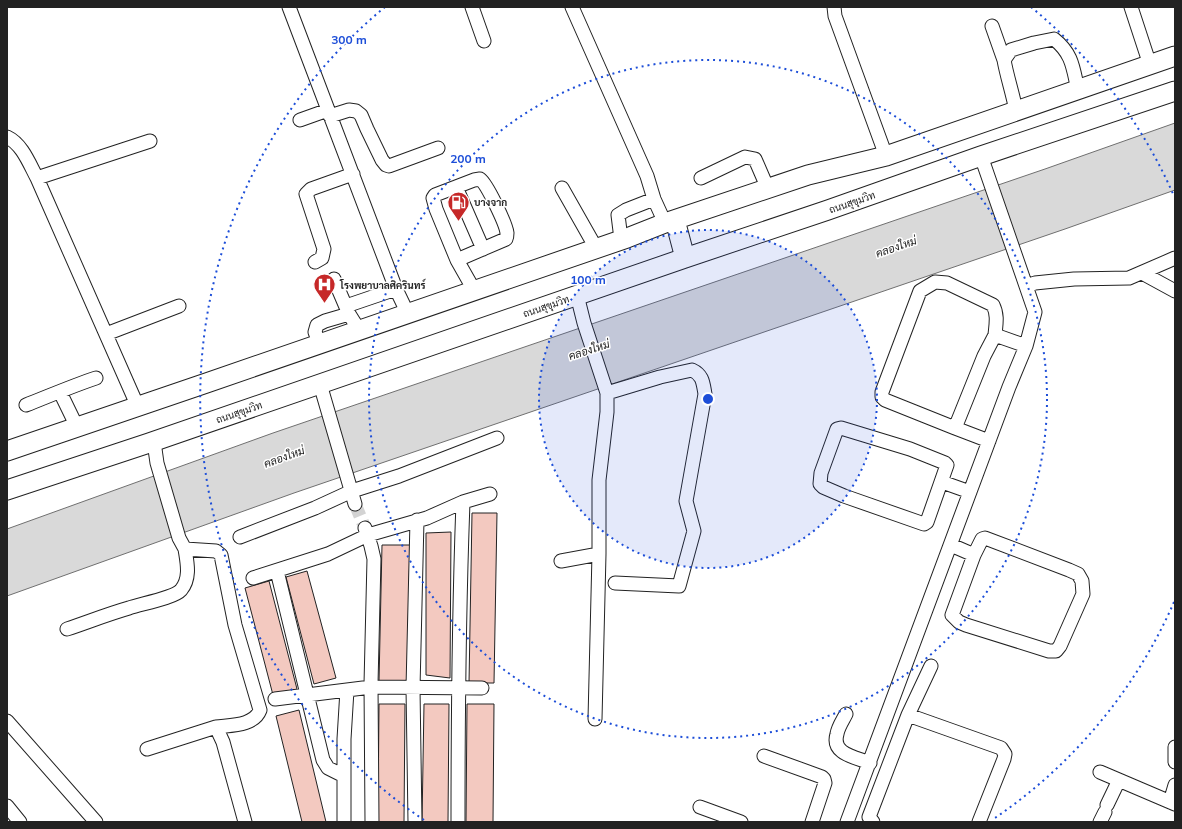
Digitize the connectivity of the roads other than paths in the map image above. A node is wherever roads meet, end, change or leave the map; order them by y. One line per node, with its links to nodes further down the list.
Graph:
1 (289, 7): 14 (street)
2 (472, 7): 7 (street)
3 (572, 7): 27 (street)
4 (834, 7): 19 (street)
5 (1130, 7): 10 (street)
6 (992, 26): 9 (street)
7 (484, 41)
8 (1175, 56): 10 (highway)
9 (1004, 60): 11 (street); 13 (street)
10 (1150, 65): 11 (highway)
11 (1078, 90): 13 (highway)
12 (1175, 91): 20 (highway, ถนนสุขุมวิท)
13 (1016, 111): 19 (highway)
14 (329, 113): 15 (street); 18 (street); 21 (street)
15 (300, 120)
16 (7, 136): 22 (street)
17 (150, 141): 22 (street)
18 (438, 148)
19 (886, 156): 26 (highway)
20 (981, 156): 32 (highway, ถนนสุขุมวิท); 38 (street)
21 (353, 174): 35 (street); 39 (street)
22 (37, 178): 47 (street)
23 (702, 178): 26 (street)
24 (456, 187): 31 (street); 31 (street); 34 (street)
25 (562, 188): 30 (street)
26 (768, 189): 28 (highway)
27 (654, 200): 28 (street); 29 (street)
28 (670, 222): 29 (highway); 32 (highway)
29 (627, 238): 30 (highway)
30 (596, 248): 40 (highway)
31 (483, 249): 34 (street)
32 (685, 258): 42 (highway, ถนนสุขุมวิท)
33 (1175, 258): 36 (street)
34 (457, 260): 40 (street)
35 (315, 262)
36 (1142, 273): 38 (street); 41 (street)
37 (334, 279): 44 (street)
38 (1026, 286): 50 (street)
39 (396, 289): 44 (street); 45 (street)
40 (474, 290): 45 (highway)
41 (1175, 292)
42 (577, 296): 52 (highway, ถนนสุขุมวิท); 54 (street)
43 (179, 306): 47 (street)
44 (348, 310): 46 (street); 49 (street)
45 (408, 314): 46 (highway)
46 (359, 330): 49 (highway)
47 (106, 334): 56 (street)
48 (995, 334): 50 (street); 58 (street); 58 (street)
49 (322, 343): 56 (highway)
50 (1026, 346): 60 (street)
51 (96, 378): 53 (street)
52 (320, 384): 61 (highway, ถนนสุขุมวิท); 65 (street)
53 (60, 392): 55 (street); 57 (street)
54 (606, 392): 74 (street); 79 (street)
55 (26, 405)
56 (138, 407): 57 (highway)
57 (77, 428): 62 (highway)
58 (955, 428): 60 (street)
59 (497, 438): 65 (street)
60 (989, 441): 66 (street)
61 (154, 442): 64 (highway, ถนนสุขุมวิท); 72 (street)
62 (7, 451)
63 (942, 482): 63 (street); 66 (street)
64 (7, 490)
65 (352, 492): 71 (street)
66 (970, 492): 73 (street)
67 (490, 494): 68 (street)
68 (463, 502): 69 (street); 83 (street)
69 (417, 520): 70 (street); 84 (street)
70 (367, 532): 77 (street); 82 (street)
71 (240, 537)
72 (182, 543): 80 (street); 93 (street)
73 (951, 545): 75 (street); 81 (street)
74 (599, 554): 76 (street); 91 (street)
75 (974, 555): 75 (street)
76 (561, 561)
77 (277, 571): 78 (street); 87 (street)
78 (253, 578)
79 (615, 583)
80 (68, 629)
81 (904, 670): 90 (street); 98 (street)
82 (371, 687): 84 (street); 86 (street); 111 (street)
83 (458, 687): 84 (street); 85 (street); 113 (street)
84 (413, 688): 112 (street)
85 (482, 688)
86 (347, 690): 87 (street); 100 (street)
87 (307, 695): 88 (street); 100 (street)
88 (275, 699)
89 (846, 714): 98 (street)
90 (908, 715): 117 (street); 118 (street)
91 (595, 719)
92 (7, 721): 108 (street)
93 (216, 728): 95 (street); 109 (street)
94 (1175, 747): 97 (street)
95 (147, 749)
96 (764, 756): 115 (street)
97 (1175, 762)
98 (870, 763): 116 (street)
99 (1100, 772): 101 (street)
100 (344, 776): 110 (street)
101 (1118, 780): 103 (street); 106 (street)
102 (1175, 785): 103 (street)
103 (1172, 803)
104 (7, 806): 107 (street)
105 (700, 807): 114 (street)
106 (1104, 813)
107 (20, 822)
108 (96, 822)
109 (245, 822)
110 (344, 822)
111 (372, 822)
112 (415, 822)
113 (458, 822)
114 (741, 822)
115 (812, 822)
116 (848, 822)
117 (873, 822)
118 (979, 822)

